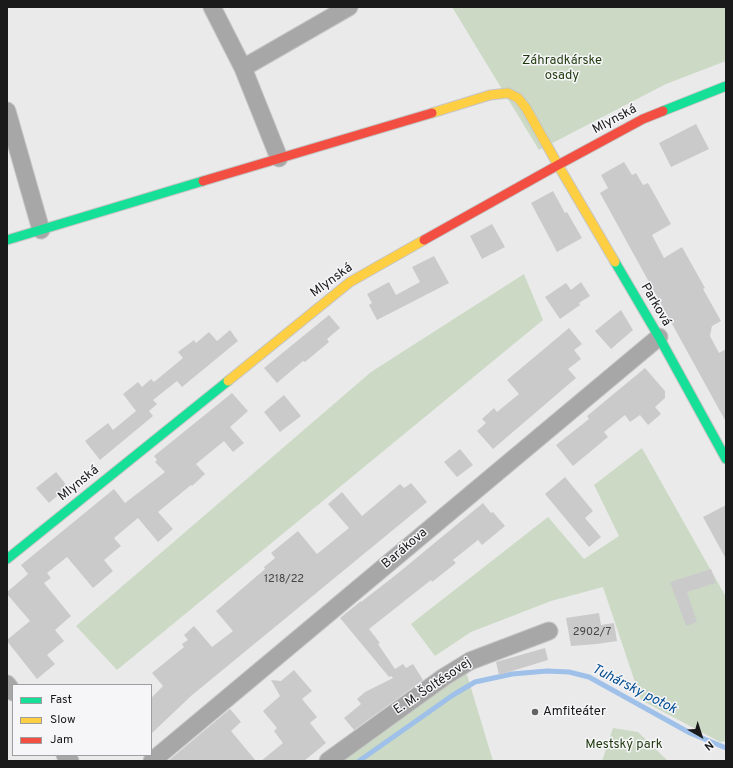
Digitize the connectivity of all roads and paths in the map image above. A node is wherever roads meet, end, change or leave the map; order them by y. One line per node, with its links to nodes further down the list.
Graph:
1 (212, 7): 3 (street)
2 (349, 7): 3 (street)
3 (243, 68): 6 (street)
4 (726, 86): 7 (street, Mlynská)
5 (7, 111): 8 (street)
6 (279, 158): 7 (street, Parková); 8 (street)
7 (558, 165): 10 (street, Parková); 12 (street, Mlynská)
8 (41, 230): 9 (street)
9 (7, 240)
10 (659, 337): 11 (street, Parková); 14 (street, Barákova)
11 (726, 459)
12 (7, 559)
13 (549, 631): 15 (street, E. M. Šoltésovej)
14 (152, 761)
15 (328, 761)

